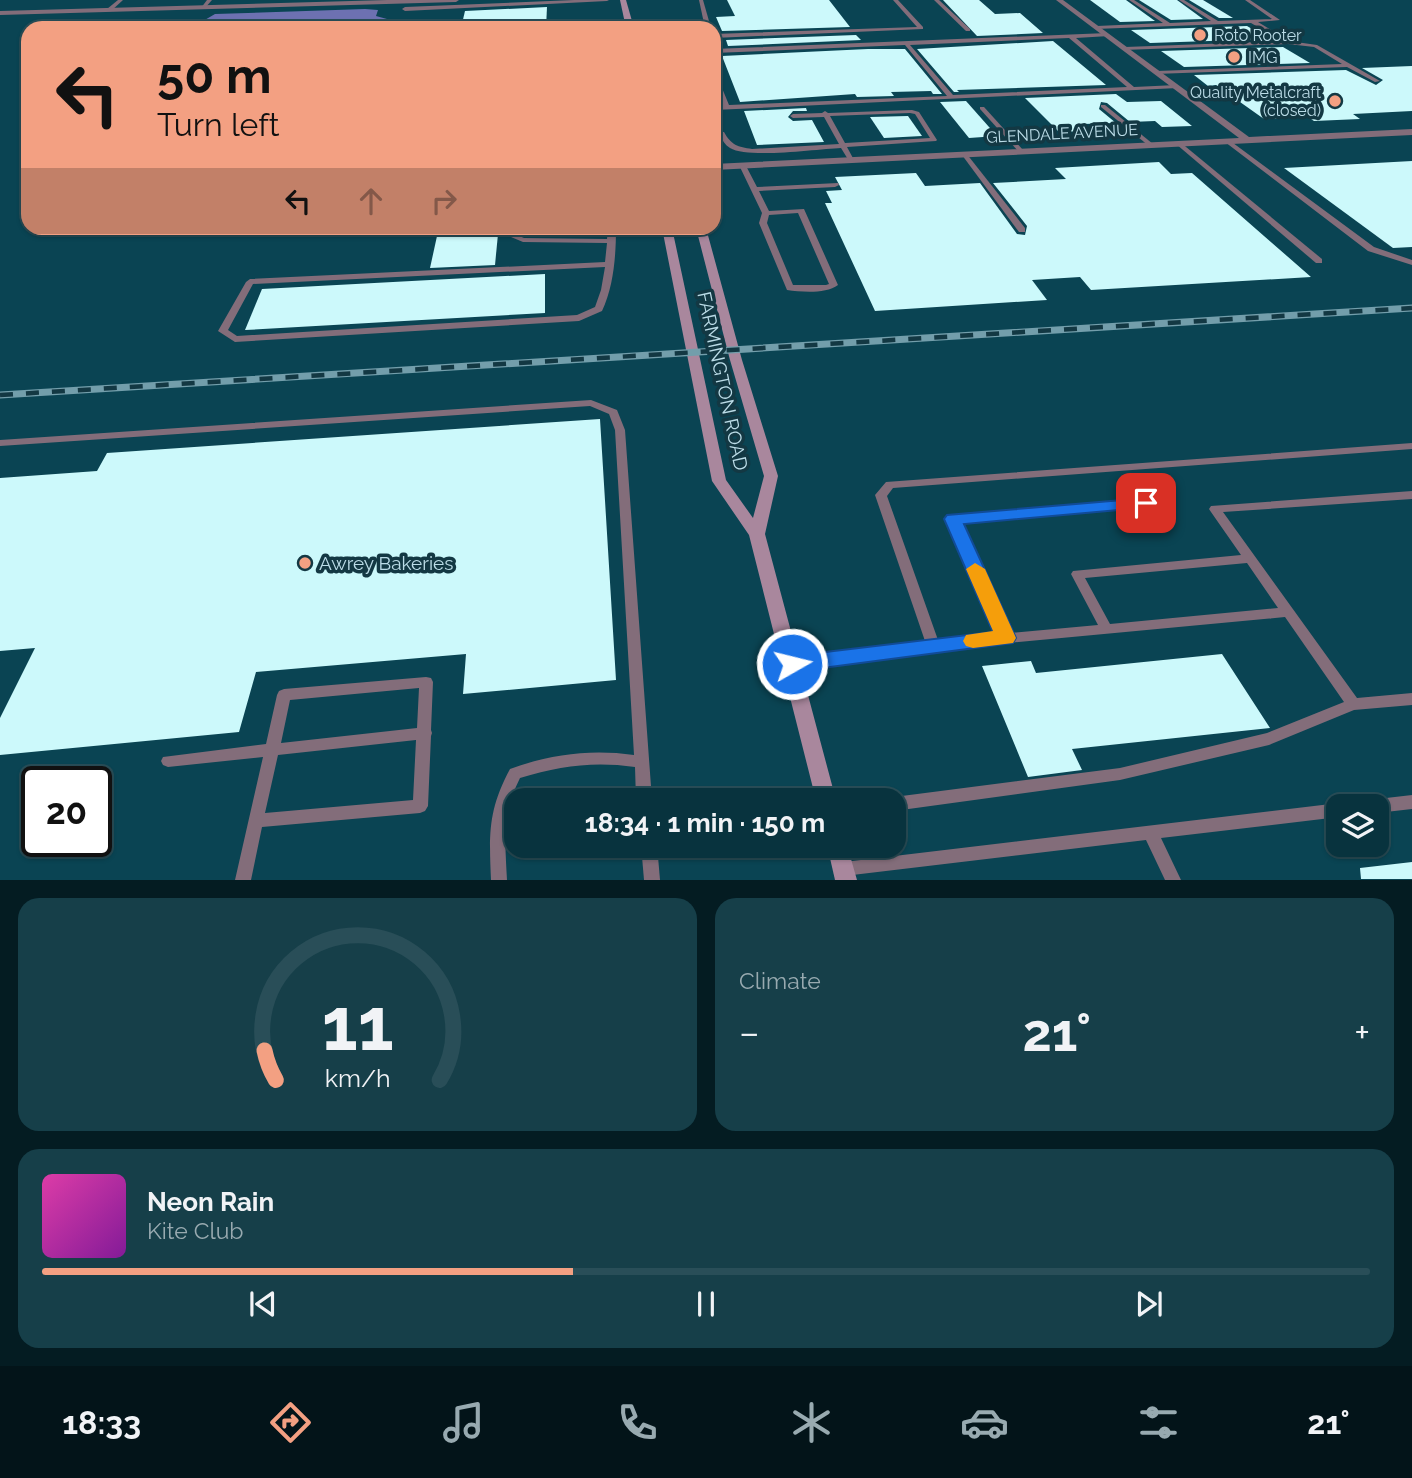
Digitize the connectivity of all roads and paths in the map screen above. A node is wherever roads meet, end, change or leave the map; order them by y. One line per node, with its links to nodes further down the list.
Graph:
1 (121, 0): 17 (lane)
2 (210, 0): 15 (lane)
3 (430, 0): 4 (street); 14 (street)
4 (456, 0)
5 (607, 0): 16 (lane)
6 (622, 0): 19 (main road)
7 (701, 0): 20 (lane)
8 (895, 0): 27 (lane)
9 (936, 0): 25 (lane)
10 (1059, 0): 24 (street)
11 (1131, 0): 23 (lane)
12 (1181, 0): 22 (lane)
13 (1247, 0): 21 (lane)
14 (290, 2): 15 (street)
15 (203, 7): 17 (street)
16 (405, 9)
17 (109, 10): 18 (street)
18 (0, 13)
19 (628, 21)
20 (706, 21)
21 (1251, 22): 22 (lane); 30 (lane)
22 (1217, 23): 23 (lane)
23 (1169, 25): 24 (lane)
24 (1097, 28): 26 (street)
25 (968, 30)
26 (1107, 35): 28 (lane); 31 (street)
27 (721, 36)
28 (1070, 36): 29 (lane); 37 (lane)
29 (906, 43): 32 (lane); 39 (lane)
30 (1288, 43): 31 (lane); 33 (lane)
31 (1125, 49): 34 (street)
32 (721, 51)
33 (1348, 65): 34 (lane); 35 (lane)
34 (1157, 73): 36 (street)
35 (1377, 81)
36 (1176, 87): 37 (lane); 48 (street)
37 (1133, 89): 39 (lane)
38 (721, 93): 42 (lane)
39 (951, 97): 42 (lane)
40 (1103, 106): 51 (lane)
41 (721, 107): 42 (lane)
42 (727, 107)
43 (982, 108): 53 (lane)
44 (825, 113): 45 (lane); 52 (lane); 52 (lane)
45 (793, 116)
46 (721, 132): 52 (lane)
47 (1412, 132): 48 (street, GLENDALE AVENUE)
48 (1247, 140): 49 (street, GLENDALE AVENUE)
49 (1227, 141): 50 (street, GLENDALE AVENUE); 68 (lane)
50 (1178, 143): 51 (street, GLENDALE AVENUE); 67 (lane)
51 (1151, 145): 53 (street, GLENDALE AVENUE)
52 (845, 146): 55 (lane)
53 (1021, 151): 54 (street, GLENDALE AVENUE)
54 (964, 154): 55 (street, GLENDALE AVENUE); 61 (lane)
55 (851, 160): 56 (street, GLENDALE AVENUE)
56 (743, 165): 57 (street, GLENDALE AVENUE); 59 (lane)
57 (721, 167)
58 (835, 185): 59 (lane)
59 (755, 189): 60 (lane)
60 (766, 213): 60 (lane)
61 (1022, 230)
62 (511, 235): 66 (lane)
63 (611, 235): 66 (lane)
64 (668, 235): 74 (main road, FARMINGTON ROAD)
65 (703, 235): 74 (main road, FARMINGTON ROAD)
66 (611, 241): 69 (lane)
67 (1319, 261)
68 (1412, 263)
69 (609, 264): 69 (lane)
70 (0, 443): 86 (lane)
71 (1412, 446): 79 (lane)
72 (1412, 495): 75 (lane)
73 (1146, 503): 78 (lane)
74 (757, 534): 80 (main road, FARMINGTON ROAD)
75 (1251, 558): 76 (lane); 77 (lane)
76 (1289, 612): 77 (lane); 82 (lane)
77 (1106, 628): 78 (lane)
78 (1006, 638): 79 (lane)
79 (933, 645): 80 (lane)
80 (792, 664): 88 (main road, FARMINGTON ROAD)
81 (1412, 699): 82 (lane)
82 (1353, 704): 89 (lane)
83 (425, 733): 84 (lane); 84 (lane); 93 (lane)
84 (271, 750): 85 (lane); 93 (lane)
85 (168, 761)
86 (640, 762): 87 (lane); 98 (lane)
87 (643, 788)
88 (823, 788)
89 (906, 802)
90 (1412, 802): 91 (lane)
91 (1389, 805)
92 (1326, 812): 94 (lane)
93 (256, 821): 97 (lane)
94 (1150, 832): 96 (lane); 100 (lane)
95 (650, 858): 99 (lane)
96 (845, 874)
97 (243, 880)
98 (499, 880)
99 (652, 880)
100 (1173, 880)

